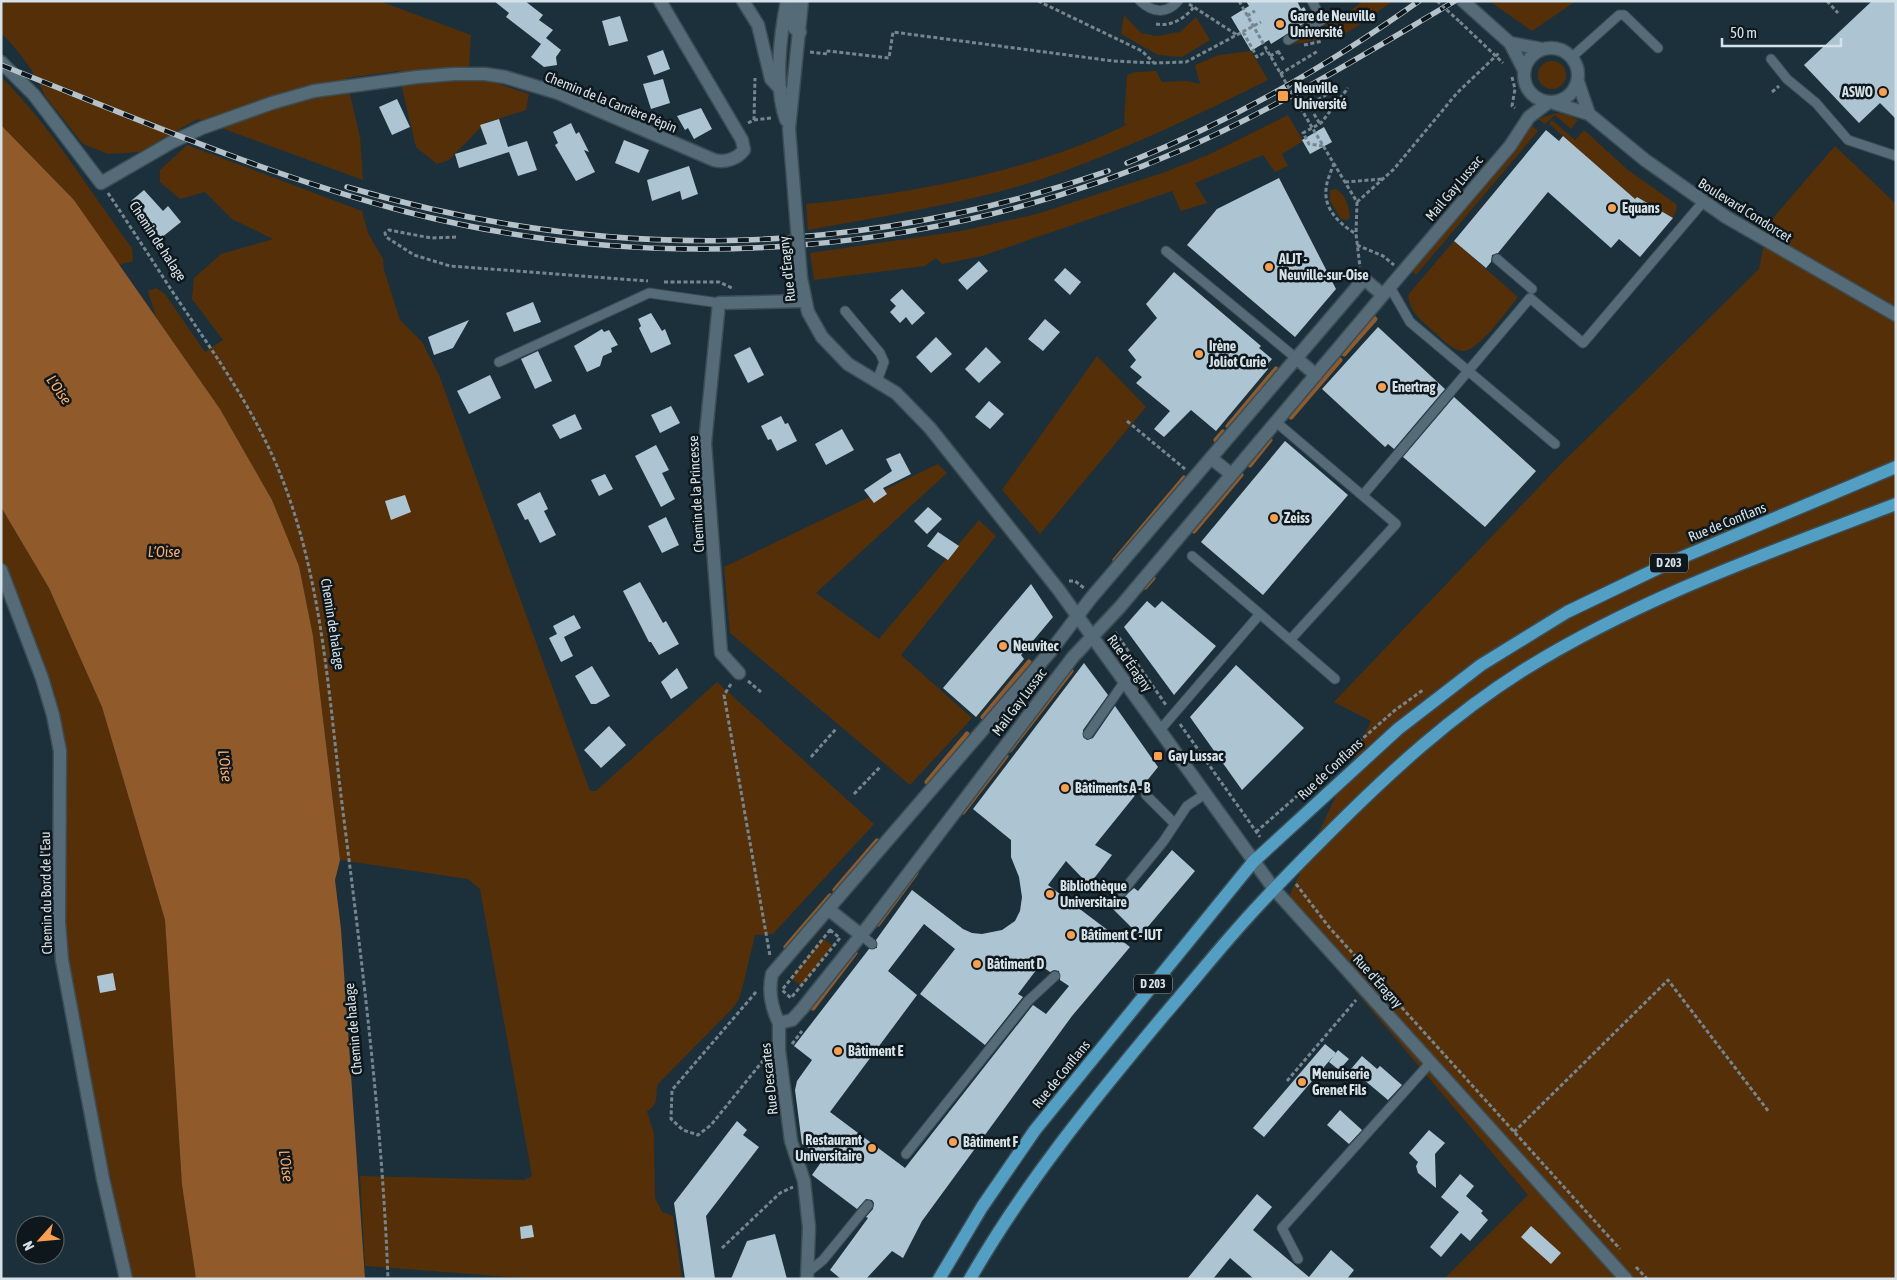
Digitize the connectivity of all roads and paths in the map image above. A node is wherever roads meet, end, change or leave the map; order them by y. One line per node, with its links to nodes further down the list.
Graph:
1 (660, 1): 57 (street, Chemin de la Carrière Pépin)
2 (743, 1): 47 (street)
3 (787, 1): 47 (street)
4 (794, 1): 20 (street)
5 (802, 1): 20 (street, Rue d'Éragny)
6 (1038, 1): 38 (path)
7 (1140, 1): 8 (lane)
8 (1178, 1)
9 (1238, 1): 17 (path)
10 (1312, 1): 23 (lane)
11 (1437, 1): 32 (path, bridge)
12 (1463, 1): 24 (street)
13 (1827, 1): 16 (path)
14 (1189, 4): 22 (path)
15 (1255, 11): 17 (path)
16 (1838, 12)
17 (1247, 16): 19 (path)
18 (1262, 22): 19 (path)
19 (1253, 26): 21 (path); 29 (path)
20 (800, 32): 58 (street, Rue d'Éragny)
21 (1243, 32): 22 (path); 29 (path)
22 (1237, 35): 38 (path)
23 (1288, 40)
24 (1510, 43): 27 (street); 40 (street)
25 (1658, 48): 34 (lane)
26 (1283, 49): 30 (path)
27 (1542, 49): 34 (street); 40 (street)
28 (807, 51): 38 (path)
29 (1267, 51): 33 (path)
30 (1278, 51): 33 (path); 36 (path)
31 (1318, 51): 43 (path)
32 (1496, 56): 39 (path); 62 (path)
33 (1271, 57): 43 (path, bridge)
34 (1572, 57): 44 (street)
35 (1771, 59): 60 (lane)
36 (1284, 61)
37 (1, 62): 64 (street)
38 (1154, 63)
39 (1506, 66)
40 (1524, 70): 48 (street)
41 (1510, 71): 49 (path)
42 (755, 74): 54 (path)
43 (1280, 74): 50 (path, bridge)
44 (1578, 82): 48 (street); 52 (street)
45 (1337, 88): 50 (path, bridge)
46 (1348, 88): 55 (path)
47 (781, 90): 58 (street)
48 (1552, 102): 52 (street, Boulevard Condorcet); 75 (street, Mail Gay Lussac)
49 (1515, 108)
50 (1302, 110): 56 (path, bridge)
51 (1314, 114): 55 (path)
52 (1589, 114): 66 (street, Boulevard Condorcet)
53 (776, 118): 54 (path)
54 (754, 120): 57 (path)
55 (1320, 124): 56 (path)
56 (1312, 128): 59 (path); 59 (path)
57 (736, 129): 64 (street, Chemin de la Carrière Pépin)
58 (789, 129): 77 (street, Rue d'Éragny, bridge)
59 (1323, 146): 61 (path)
60 (1896, 156)
61 (1334, 164): 63 (path); 67 (path)
62 (1383, 178): 63 (path); 65 (path)
63 (1345, 182): 65 (path)
64 (102, 183): 145 (path, Chemin de halage)
65 (1358, 202): 67 (path)
66 (1703, 202): 80 (street, Boulevard Condorcet); 83 (lane)
67 (1356, 234): 69 (path)
68 (456, 237): 76 (path)
69 (1357, 245): 72 (path); 73 (path)
70 (1166, 251): 81 (lane)
71 (1497, 259): 74 (lane)
72 (1398, 268)
73 (1361, 270)
74 (1532, 289)
75 (1387, 291): 81 (street, Mail Gay Lussac); 83 (lane); 84 (street, Mail Gay Lussac)
76 (750, 301): 77 (street); 78 (street)
77 (804, 301): 85 (street, Rue d'Éragny)
78 (719, 303): 82 (lane); 102 (street, Chemin de la Princesse)
79 (844, 311): 85 (lane)
80 (1896, 315)
81 (1296, 358): 84 (street); 89 (street, Mail Gay Lussac)
82 (498, 362)
83 (1468, 371): 88 (lane); 93 (lane)
84 (1316, 375): 87 (street, Mail Gay Lussac)
85 (877, 382): 98 (street, Rue d'Éragny)
86 (1127, 421): 91 (path)
87 (1276, 422): 92 (street, Mail Gay Lussac); 93 (lane)
88 (1555, 444)
89 (1211, 458): 92 (street); 98 (street, Mail Gay Lussac)
90 (1896, 467): 115 (main road, Rue de Conflans / D 203)
91 (1186, 470)
92 (1232, 474): 100 (street, Mail Gay Lussac)
93 (1363, 495): 101 (lane)
94 (1896, 504): 117 (main road, D 203)
95 (1192, 556): 97 (lane)
96 (1, 570): 144 (street, Chemin du Bord de l'Eau)
97 (1260, 614): 101 (lane); 105 (lane)
98 (1078, 617): 100 (street, Rue d'Éragny); 120 (street, Mail Gay Lussac)
99 (1114, 629): 105 (path)
100 (1092, 637): 104 (street, Rue d'Éragny); 121 (street, Mail Gay Lussac)
101 (1290, 640): 103 (lane)
102 (738, 673): 123 (path)
103 (1335, 679)
104 (1125, 681): 107 (street, Rue d'Éragny); 108 (lane)
105 (1173, 714): 107 (lane); 115 (path)
106 (836, 730): 109 (path)
107 (1160, 730): 112 (street, Rue d'Éragny)
108 (1088, 734)
109 (811, 757)
110 (881, 766): 111 (path)
111 (854, 794)
112 (1205, 794): 114 (lane); 116 (street, Rue d'Éragny)
113 (1146, 795): 114 (lane)
114 (1175, 824): 119 (lane)
115 (1268, 847): 116 (main road, Rue de Conflans / D 203)
116 (1253, 862): 118 (street, Rue d'Éragny); 146 (main road, Rue de Conflans / D 203)
117 (1288, 874): 118 (main road, D 203); 140 (path)
118 (1274, 889): 126 (street, Rue d'Éragny); 147 (main road, D 203)
119 (1122, 892)
120 (828, 909): 121 (street); 128 (street, Mail Gay Lussac)
121 (861, 935): 122 (lane); 128 (street, Mail Gay Lussac)
122 (872, 944)
123 (770, 959)
124 (1054, 976): 136 (lane)
125 (762, 986): 131 (path)
126 (1366, 990): 132 (street, Rue d'Éragny); 133 (path)
127 (791, 998): 127 (path)
128 (779, 1023): 137 (street, Rue Descartes)
129 (806, 1026): 130 (path)
130 (788, 1049)
131 (771, 1051)
132 (1430, 1062): 135 (street, Rue d'Éragny); 141 (lane)
133 (1286, 1081)
134 (1769, 1112): 135 (path)
135 (1504, 1144): 148 (street, Rue d'Éragny)
136 (906, 1154)
137 (804, 1181): 139 (path); 143 (street, Rue Descartes)
138 (868, 1205): 143 (lane)
139 (722, 1248)
140 (1620, 1249)
141 (1298, 1259)
142 (1634, 1264): 149 (path)
143 (807, 1276)
144 (126, 1279)
145 (388, 1279)
146 (939, 1279)
147 (970, 1279)
148 (1626, 1279)
149 (1647, 1279)

